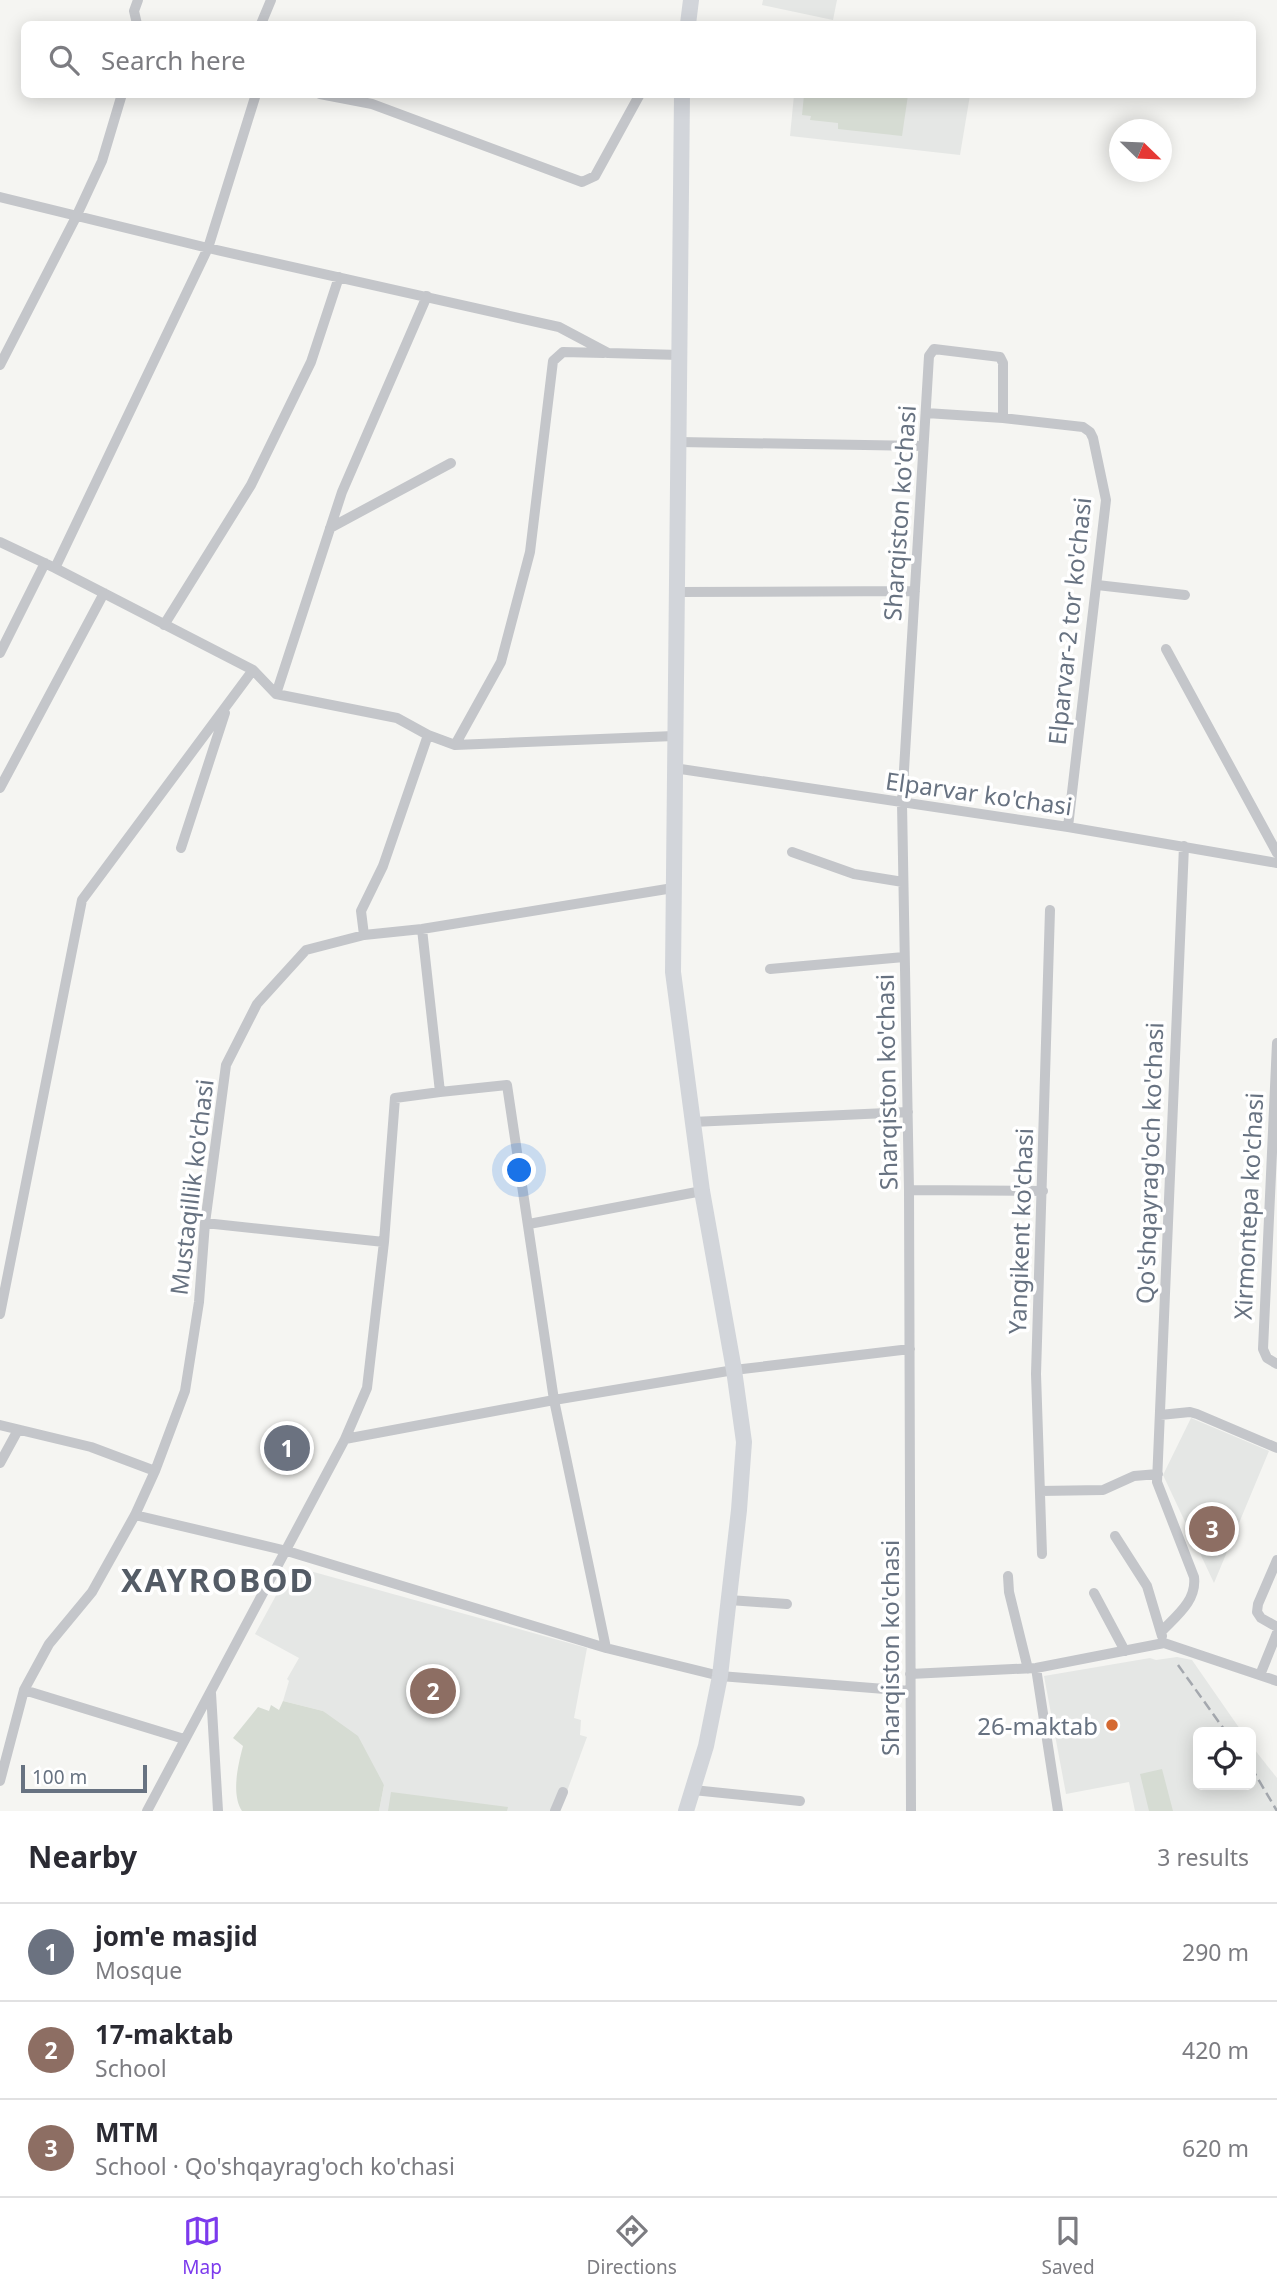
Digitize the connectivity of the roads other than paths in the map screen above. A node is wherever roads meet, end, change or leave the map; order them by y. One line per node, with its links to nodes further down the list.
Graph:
1 (138, 0): 4 (street)
2 (271, 0): 5 (street)
3 (691, 0): 6 (main road)
4 (136, 21)
5 (262, 21)
6 (688, 21)
7 (121, 98): 13 (street)
8 (255, 98): 14 (street)
9 (341, 98): 10 (street)
10 (638, 98)
11 (682, 98): 18 (main road)
12 (0, 197): 13 (street)
13 (76, 217): 14 (street); 19 (street)
14 (208, 248): 15 (street); 28 (street)
15 (339, 277): 16 (street); 34 (street)
16 (427, 296): 17 (street); 25 (street)
17 (608, 353): 18 (street); 42 (street)
18 (680, 355): 22 (main road)
19 (0, 365)
20 (926, 413): 21 (street); 21 (street, Sharqiston ko'chasi); 23 (street, Sharqiston ko'chasi)
21 (1003, 418): 29 (street, Elparvar-2 tor ko'chasi)
22 (679, 442): 23 (street); 31 (main road)
23 (923, 446): 30 (street, Sharqiston ko'chasi)
24 (451, 464): 25 (street)
25 (330, 528): 38 (street)
26 (0, 542): 27 (street)
27 (45, 563): 28 (street); 36 (street)
28 (55, 568): 32 (street)
29 (1097, 585): 33 (street); 46 (street, Elparvar-2 tor ko'chasi)
30 (915, 591): 31 (street); 45 (street, Sharqiston ko'chasi)
31 (677, 592): 41 (main road)
32 (104, 593): 34 (street); 44 (street)
33 (1185, 595)
34 (164, 625): 37 (street)
35 (1166, 649): 50 (street)
36 (0, 653)
37 (253, 670): 38 (street); 39 (street)
38 (276, 694): 40 (street)
39 (227, 705): 48 (street); 71 (street)
40 (428, 735): 42 (street); 56 (street)
41 (674, 736): 42 (street); 43 (main road)
42 (455, 745)
43 (674, 768): 45 (street, Elparvar ko'chasi); 53 (main road)
44 (0, 788)
45 (902, 803): 46 (street, Elparvar ko'chasi); 52 (street, Sharqiston ko'chasi)
46 (1069, 827): 47 (street, Elparvar ko'chasi)
47 (1184, 846): 51 (street, Elparvar ko'chasi); 76 (street, Qo'shqayrag'och ko'chasi)
48 (181, 848)
49 (792, 852): 52 (street)
50 (1277, 853)
51 (1277, 863)
52 (903, 882): 57 (street, Sharqiston ko'chasi)
53 (673, 888): 55 (street, Mustaqillik ko'chasi); 62 (main road)
54 (1050, 910): 65 (street, Yangikent ko'chasi)
55 (422, 929): 56 (street, Mustaqillik ko'chasi); 60 (street)
56 (364, 935): 66 (street, Mustaqillik ko'chasi)
57 (904, 957): 58 (street); 61 (street, Sharqiston ko'chasi)
58 (770, 969)
59 (1277, 1043): 70 (street, Xirmontepa ko'chasi)
60 (440, 1092): 67 (street); 68 (street)
61 (908, 1112): 62 (street); 63 (street, Sharqiston ko'chasi)
62 (692, 1122): 64 (main road)
63 (909, 1190): 65 (street); 72 (street, Sharqiston ko'chasi)
64 (702, 1191): 67 (street); 74 (main road)
65 (1043, 1191): 84 (street, Yangikent ko'chasi)
66 (205, 1223): 68 (street); 82 (street, Mustaqillik ko'chasi)
67 (529, 1224): 75 (street)
68 (384, 1242): 79 (street)
69 (1277, 1294): 70 (street)
70 (1265, 1301): 73 (street, Xirmontepa ko'chasi)
71 (0, 1314)
72 (911, 1349): 74 (street); 101 (street, Sharqiston ko'chasi)
73 (1277, 1364)
74 (734, 1370): 75 (street); 92 (main road)
75 (554, 1400): 79 (street); 98 (street)
76 (1160, 1415): 80 (street); 83 (street, Qo'shqayrag'och ko'chasi)
77 (0, 1425): 78 (street)
78 (18, 1430): 81 (street); 82 (street)
79 (345, 1440): 87 (street)
80 (1277, 1448)
81 (0, 1464)
82 (155, 1471): 85 (street, Mustaqillik ko'chasi)
83 (1157, 1478): 84 (street); 95 (street)
84 (1040, 1491): 88 (street, Yangikent ko'chasi)
85 (135, 1514): 87 (street); 105 (street, Mustaqillik ko'chasi)
86 (1115, 1536): 95 (street)
87 (287, 1551): 98 (street); 107 (street)
88 (1042, 1554)
89 (1277, 1560): 94 (street)
90 (1008, 1576): 100 (street)
91 (1094, 1593): 99 (street)
92 (729, 1600): 93 (street); 103 (main road)
93 (788, 1604)
94 (1277, 1627)
95 (1161, 1632): 97 (street)
96 (1277, 1633): 102 (street)
97 (1164, 1643): 99 (street); 102 (street)
98 (606, 1648): 103 (street)
99 (1125, 1651): 100 (street)
100 (1032, 1668): 101 (street); 118 (street)
101 (910, 1674): 106 (street, Sharqiston ko'chasi)
102 (1260, 1675): 104 (street)
103 (720, 1676): 106 (street); 110 (main road)
104 (1277, 1681)
105 (24, 1690): 108 (street); 109 (street, Mustaqillik ko'chasi)
106 (910, 1691): 117 (street, Sharqiston ko'chasi)
107 (211, 1693): 108 (street); 114 (street)
108 (184, 1739): 113 (street)
109 (0, 1781)
110 (693, 1790): 112 (street); 116 (main road)
111 (563, 1792): 115 (street)
112 (800, 1801)
113 (147, 1811)
114 (218, 1811)
115 (555, 1811)
116 (686, 1811)
117 (911, 1811)
118 (1058, 1811)

